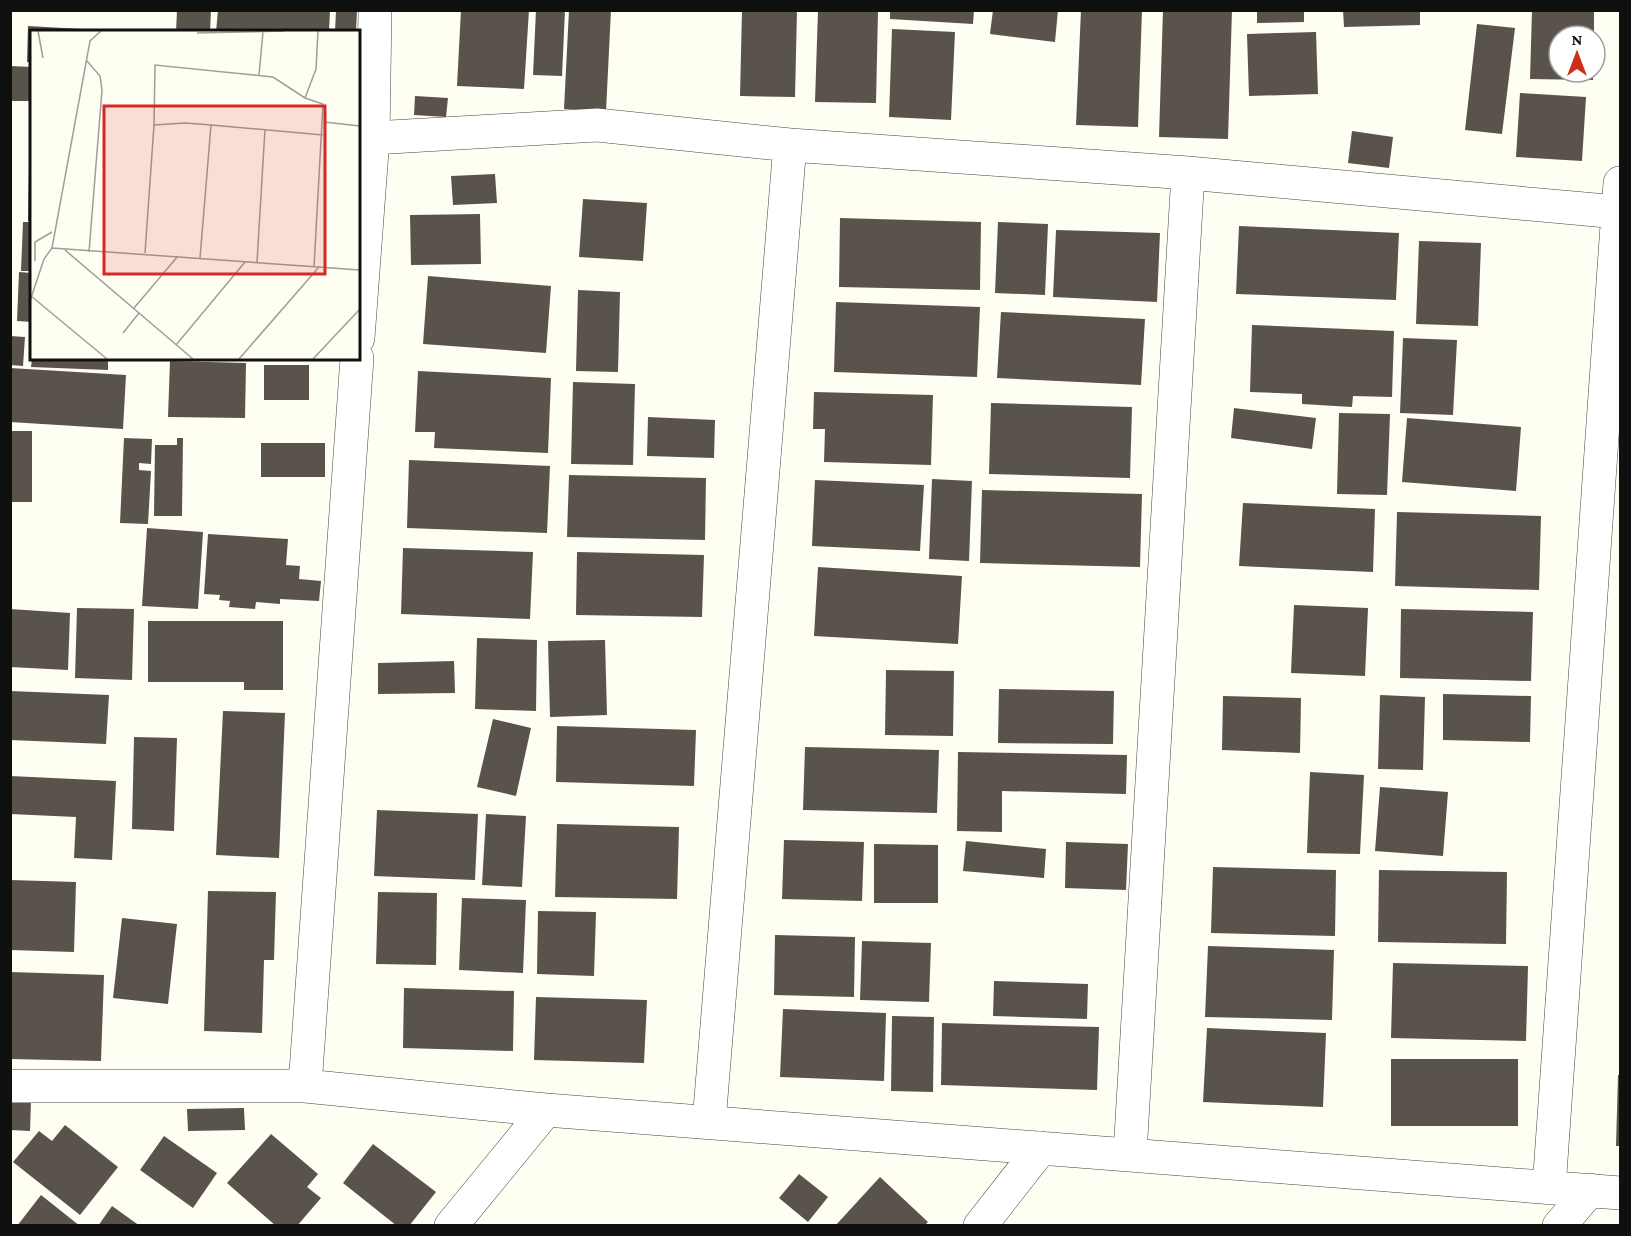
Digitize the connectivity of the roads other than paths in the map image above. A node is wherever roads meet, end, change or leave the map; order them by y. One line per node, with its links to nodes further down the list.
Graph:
1 (375, 10): 2 (street)
2 (373, 138): 3 (street); 6 (street)
3 (790, 145): 4 (street); 11 (street)
4 (1188, 173): 5 (street); 13 (street)
5 (1619, 197): 14 (street)
6 (360, 311)
7 (357, 360): 9 (street)
8 (10, 1086): 9 (street)
9 (305, 1086): 10 (street)
10 (546, 1110): 11 (street); 16 (street)
11 (710, 1122): 12 (street)
12 (1041, 1148): 13 (street); 17 (street)
13 (1130, 1154): 14 (street)
14 (1549, 1188): 15 (street)
15 (1605, 1191): 18 (street)
16 (451, 1226)
17 (980, 1226)
18 (1559, 1226)

